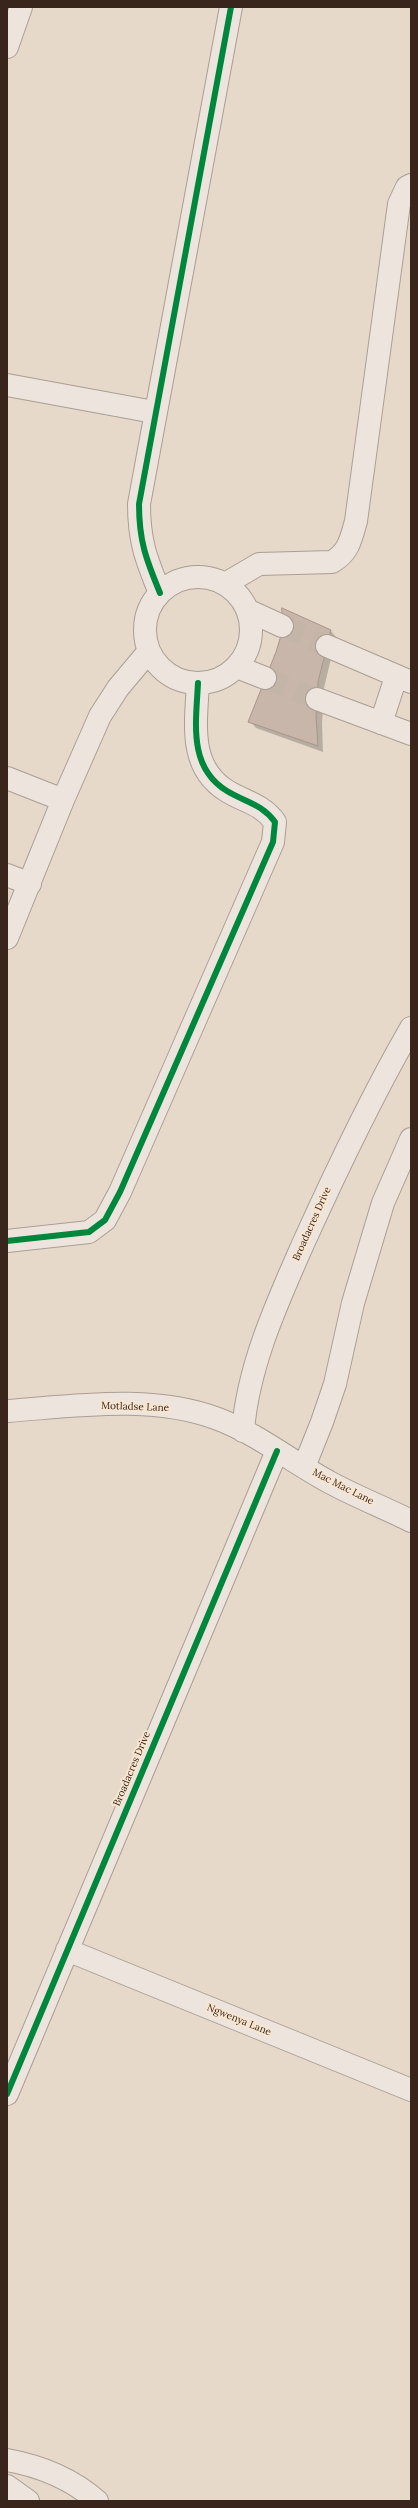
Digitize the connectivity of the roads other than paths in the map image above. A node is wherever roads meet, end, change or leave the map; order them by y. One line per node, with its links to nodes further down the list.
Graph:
1 (21, 7): 3 (street)
2 (231, 7): 6 (street)
3 (7, 47)
4 (411, 185): 7 (street)
5 (7, 385): 6 (street)
6 (154, 412): 8 (street)
7 (225, 584): 8 (street); 9 (street)
8 (160, 593): 12 (street)
9 (247, 610): 10 (street); 13 (street)
10 (282, 626)
11 (327, 646): 15 (street)
12 (148, 651): 16 (street); 21 (street)
13 (237, 666): 14 (street); 16 (street)
14 (265, 678)
15 (404, 680): 18 (street)
16 (198, 683): 27 (street)
17 (317, 698): 18 (street)
18 (380, 723): 19 (street)
19 (411, 734)
20 (7, 778): 21 (street)
21 (63, 800): 23 (street)
22 (7, 875): 23 (street)
23 (30, 884): 24 (street)
24 (7, 938)
25 (411, 1028): 29 (street, Broadacres Drive)
26 (411, 1139): 31 (street)
27 (7, 1241)
28 (7, 1411): 29 (street, Motladse Lane)
29 (243, 1430): 30 (street, Motladse Lane)
30 (277, 1451): 31 (street, Mac Mac Lane); 33 (street, Broadacres Drive)
31 (304, 1467): 32 (street, Mac Mac Lane)
32 (411, 1521)
33 (67, 1950): 34 (street, Ngwenya Lane); 35 (street, Broadacres Drive)
34 (411, 2090)
35 (7, 2094)
36 (7, 2460): 39 (street)
37 (7, 2486): 38 (street)
38 (28, 2501)
39 (97, 2501)

